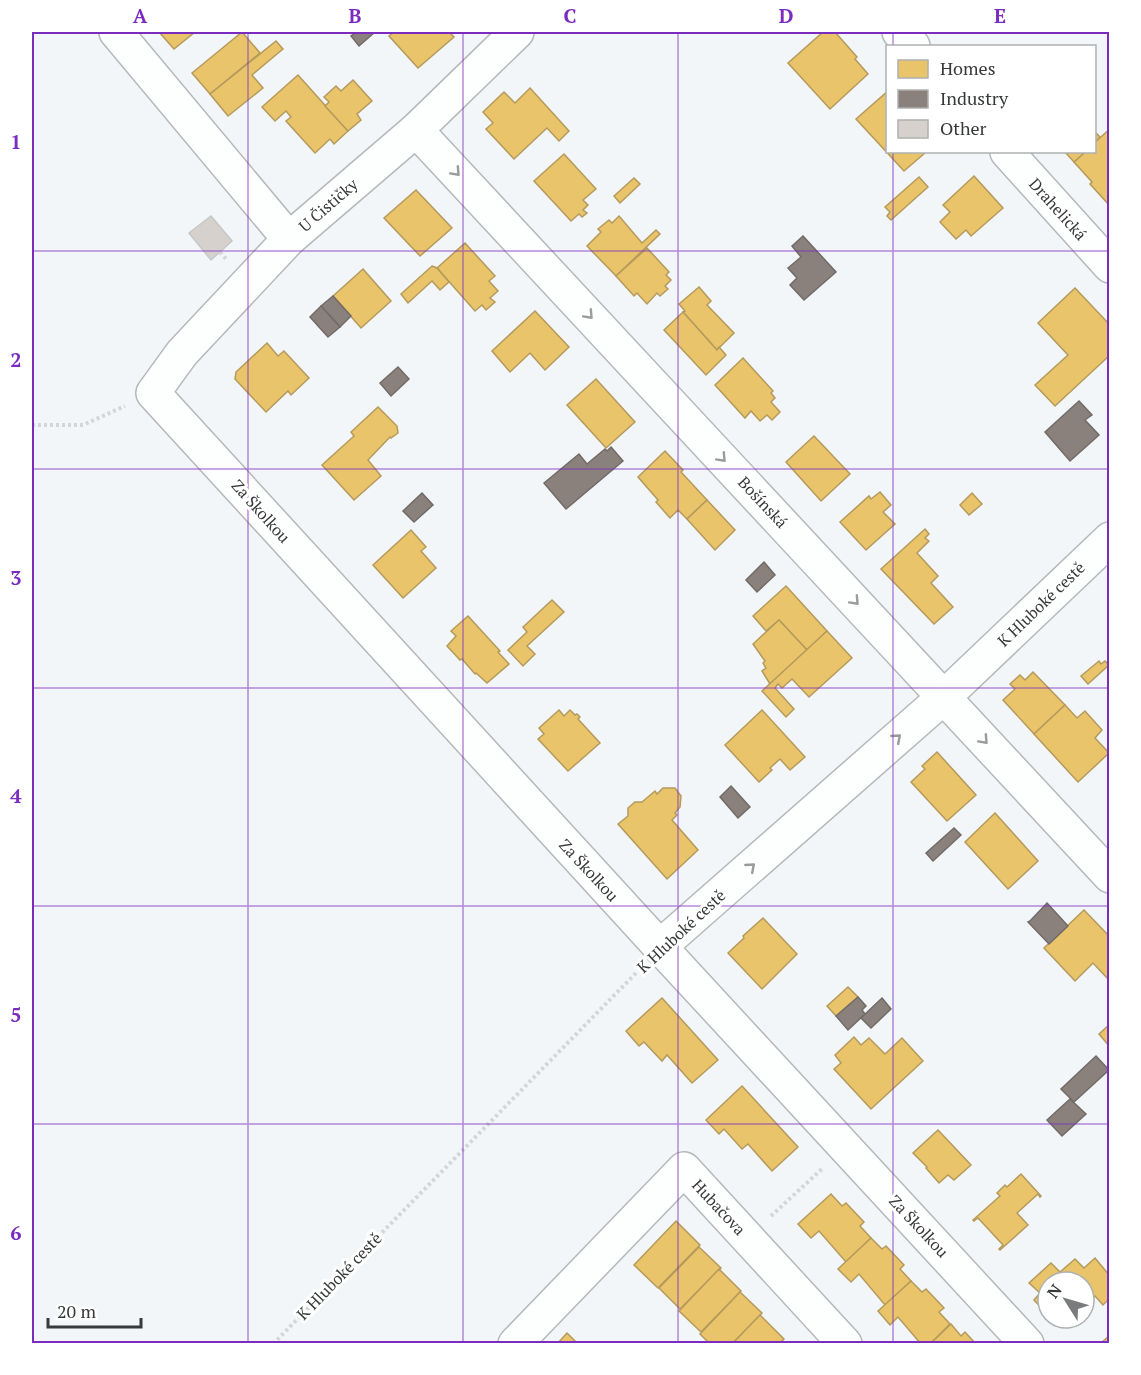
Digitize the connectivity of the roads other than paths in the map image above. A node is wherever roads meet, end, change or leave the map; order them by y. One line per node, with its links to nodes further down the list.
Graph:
1 (116, 32): 7 (street)
2 (517, 32): 5 (street, U Čističky)
3 (899, 32): 4 (street)
4 (912, 45)
5 (416, 129): 7 (street, U Čističky); 11 (street, Bošínská, one-way to 11)
6 (1008, 153): 8 (street, Drahelická)
7 (289, 239): 9 (street, U Čističky)
8 (1110, 266)
9 (153, 393): 13 (street, Za Školkou)
10 (1110, 539): 11 (street, K Hluboké cestě)
11 (944, 697): 12 (street, Bošínská, one-way to 12); 13 (street, K Hluboké cestě, one-way to 11)
12 (1110, 876)
13 (661, 948): 16 (street, Za Školkou)
14 (515, 1344): 15 (street, Hubačova)
15 (845, 1344)
16 (1027, 1344)

